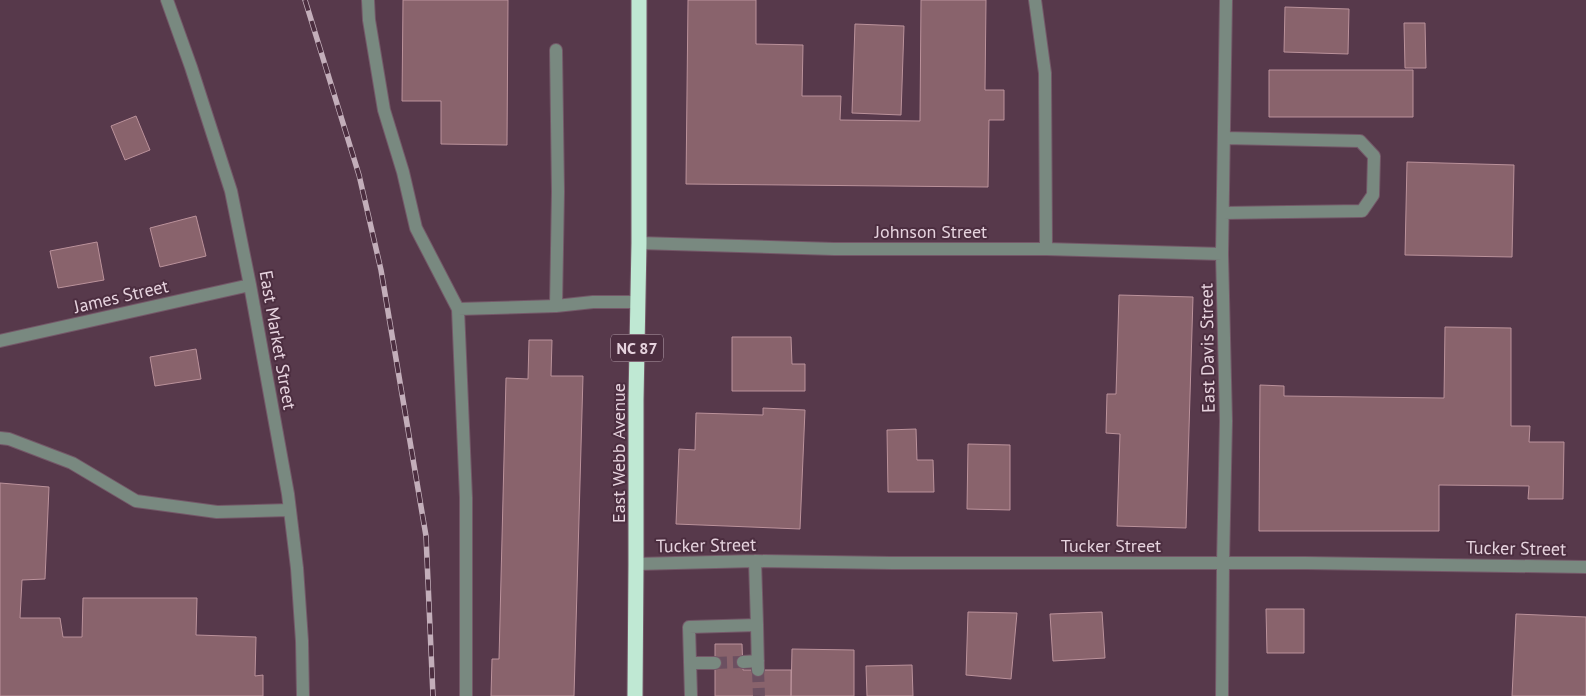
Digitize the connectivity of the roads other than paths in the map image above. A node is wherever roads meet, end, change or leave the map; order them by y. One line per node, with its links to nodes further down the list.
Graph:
1 (167, 0): 12 (street, East Market Street)
2 (368, 0): 15 (street)
3 (639, 0): 9 (highway, East Webb Avenue / NC 87)
4 (1035, 0): 10 (street)
5 (1226, 0): 7 (street, East Davis Street)
6 (556, 50): 14 (street)
7 (1224, 138): 8 (street, East Davis Street); 8 (street)
8 (1223, 213): 11 (street, East Davis Street)
9 (640, 243): 10 (street, Johnson Street); 13 (highway, East Webb Avenue / NC 87)
10 (1046, 249): 11 (street, Johnson Street)
11 (1222, 254): 21 (street, East Davis Street)
12 (250, 285): 16 (street, James Street); 18 (street, East Market Street)
13 (638, 302): 14 (street); 20 (highway, East Webb Avenue / NC 87)
14 (556, 306): 15 (street)
15 (458, 309): 28 (street)
16 (0, 341)
17 (0, 438): 18 (street)
18 (290, 510): 27 (street, East Market Street)
19 (755, 561): 20 (street, Tucker Street); 21 (street, Tucker Street); 23 (street)
20 (636, 564): 29 (highway, East Webb Avenue / NC 87)
21 (1223, 564): 22 (street, Tucker Street); 31 (street, East Davis Street)
22 (1586, 567)
23 (757, 625): 24 (street); 25 (street)
24 (743, 662)
25 (690, 663): 26 (street); 30 (street)
26 (715, 663)
27 (303, 696)
28 (466, 696)
29 (635, 696)
30 (691, 696)
31 (1222, 696)

